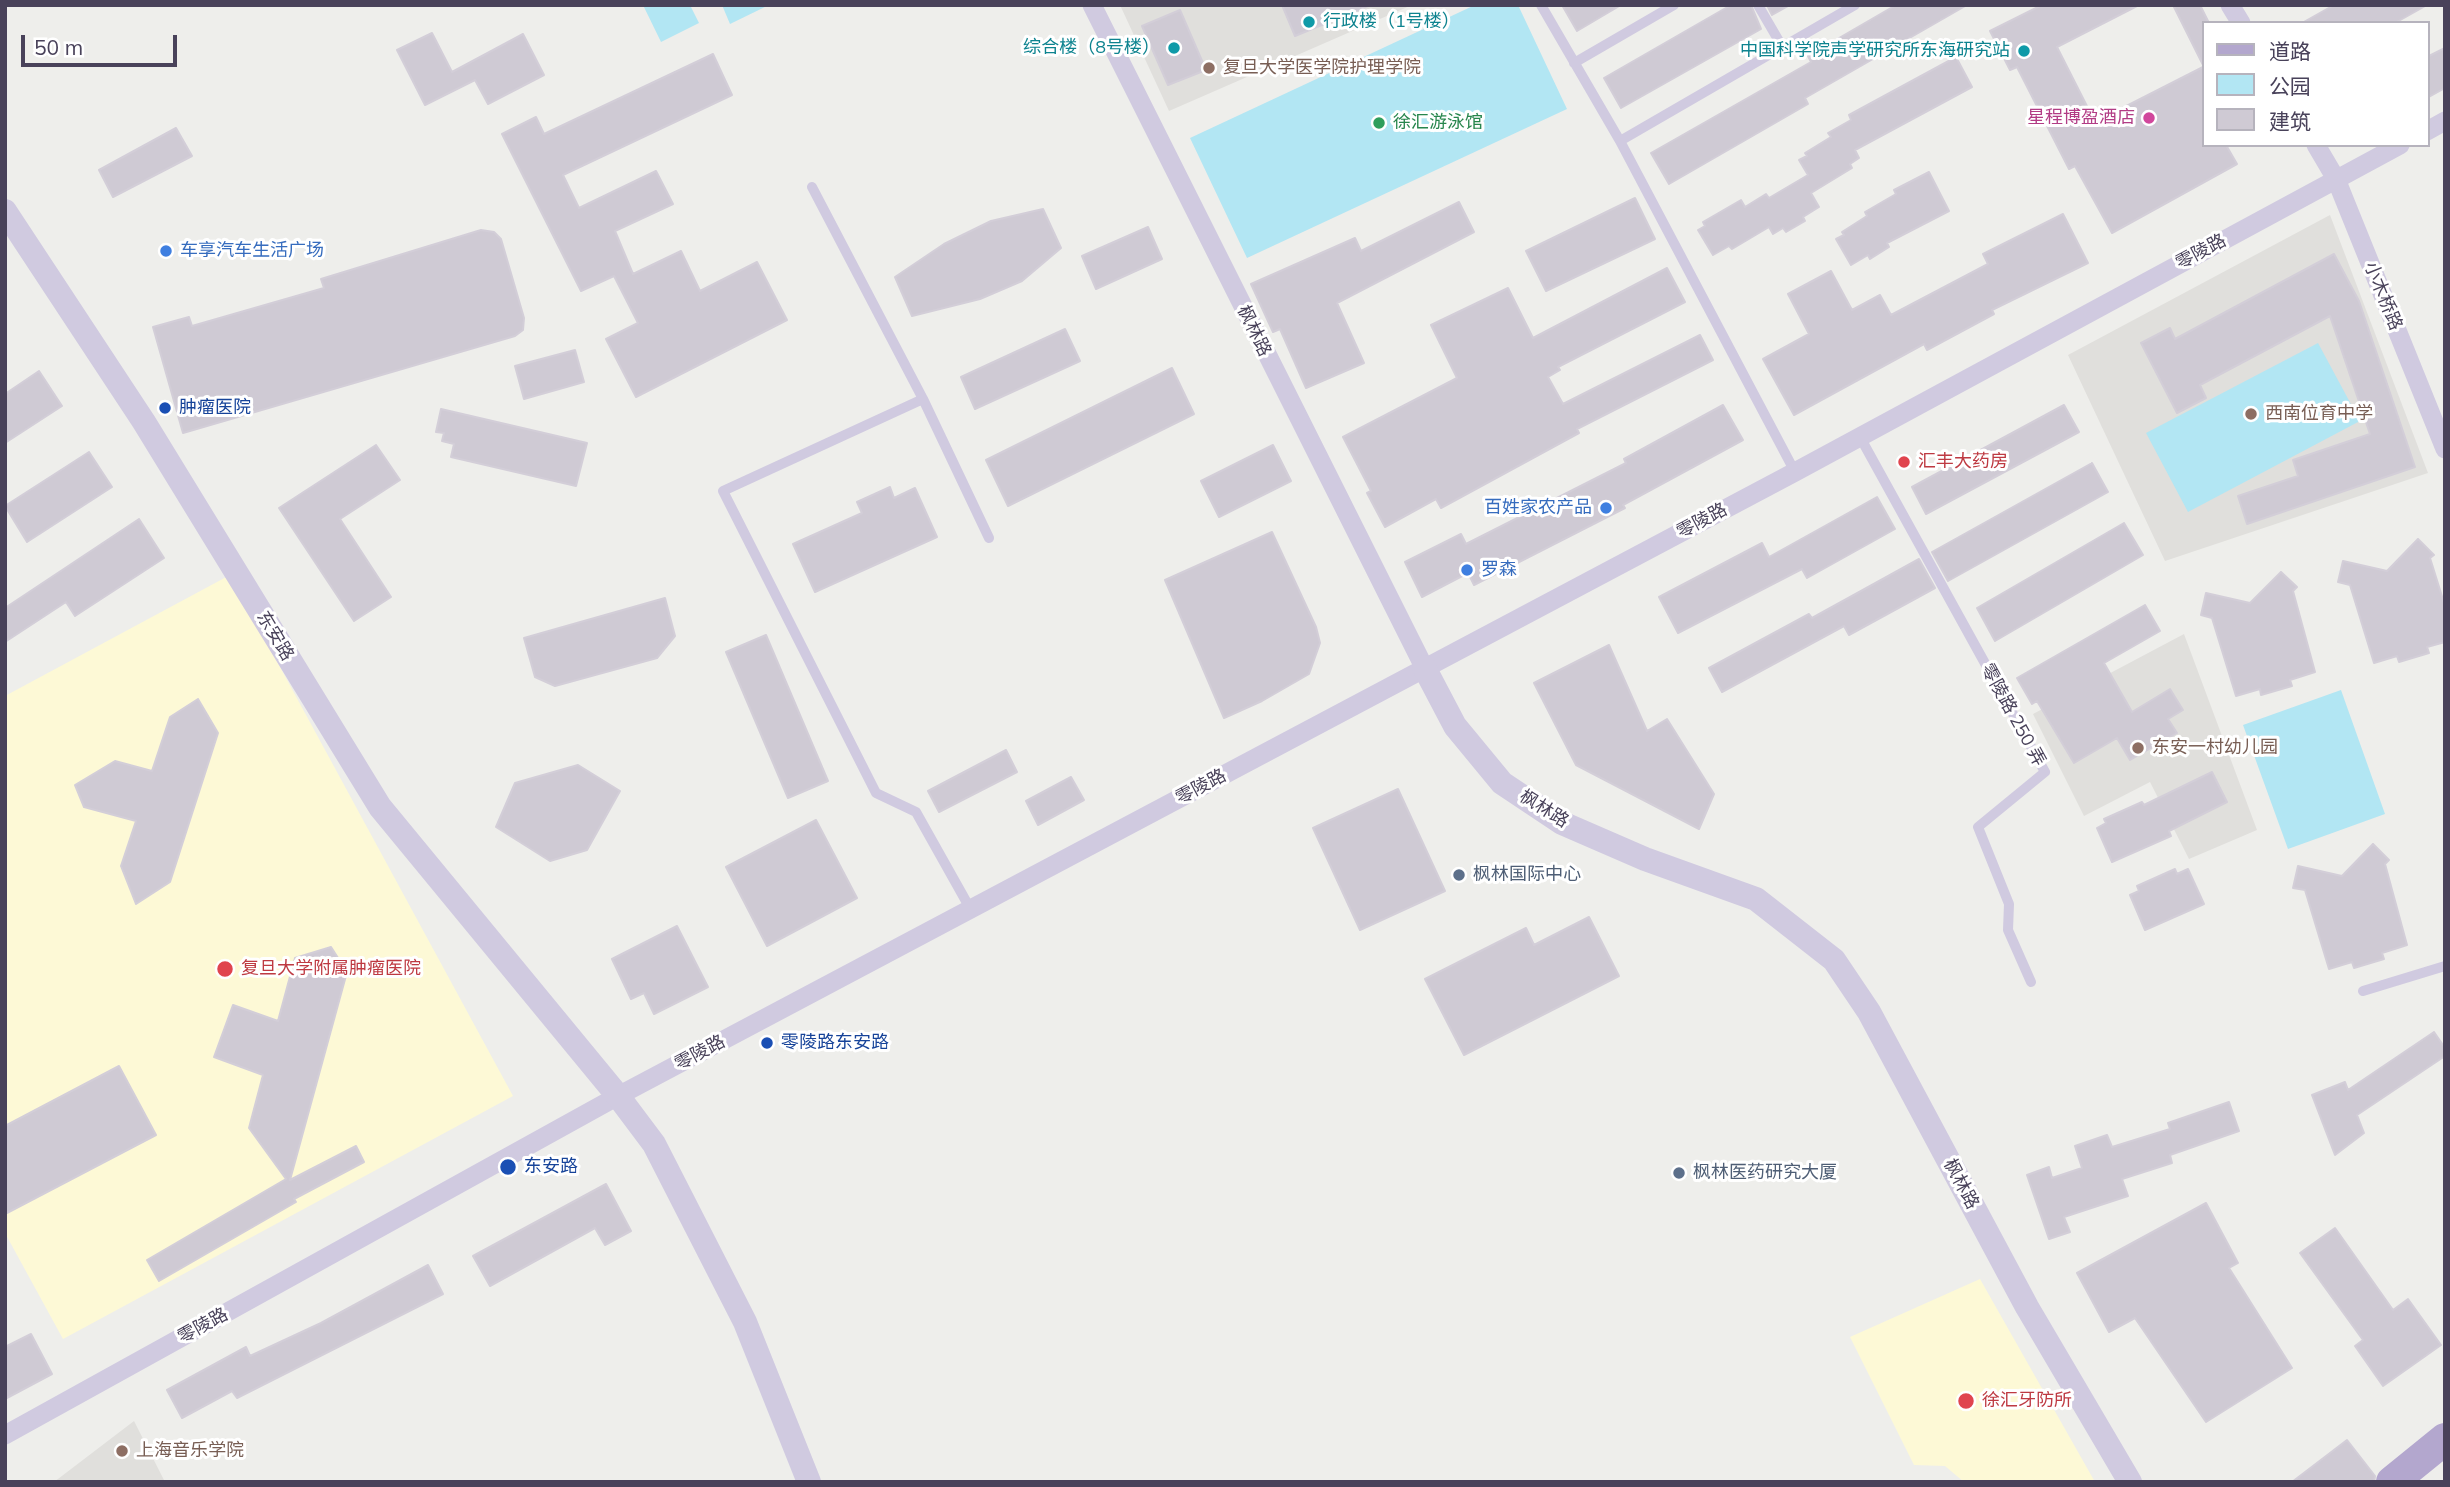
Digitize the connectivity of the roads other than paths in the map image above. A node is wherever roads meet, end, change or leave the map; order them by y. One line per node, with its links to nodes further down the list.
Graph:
1 (1092, 5): 23 (street, 枫林路)
2 (1541, 5): 9 (lane)
3 (1674, 5): 9 (lane)
4 (1758, 5): 8 (lane)
5 (1855, 5): 8 (lane)
6 (2230, 5): 7 (street)
7 (2240, 21)
8 (1783, 48): 12 (lane)
9 (1574, 63): 12 (lane)
10 (2445, 121): 11 (street)
11 (2429, 130)
12 (1620, 141): 21 (lane)
13 (2317, 147): 15 (street, 小木桥路)
14 (2396, 147): 15 (street, 零陵路)
15 (2336, 179): 19 (street, 零陵路); 20 (street, 小木桥路)
16 (812, 187): 18 (lane)
17 (5, 211): 28 (street, 东安路)
18 (923, 399): 22 (lane); 24 (lane)
19 (1860, 437): 21 (street, 零陵路); 26 (lane, 零陵路 250 弄)
20 (2445, 449)
21 (1795, 472): 23 (street, 零陵路)
22 (989, 538)
23 (1424, 667): 24 (street, 零陵路); 32 (street, 枫林路)
24 (971, 911): 28 (street, 零陵路)
25 (2445, 966): 27 (lane)
26 (2031, 982)
27 (2363, 991)
28 (618, 1096): 29 (street, 零陵路); 31 (street, 东安路)
29 (5, 1435)
30 (2445, 1439): 33 (main road)
31 (809, 1482)
32 (2130, 1482)
33 (2392, 1482)

